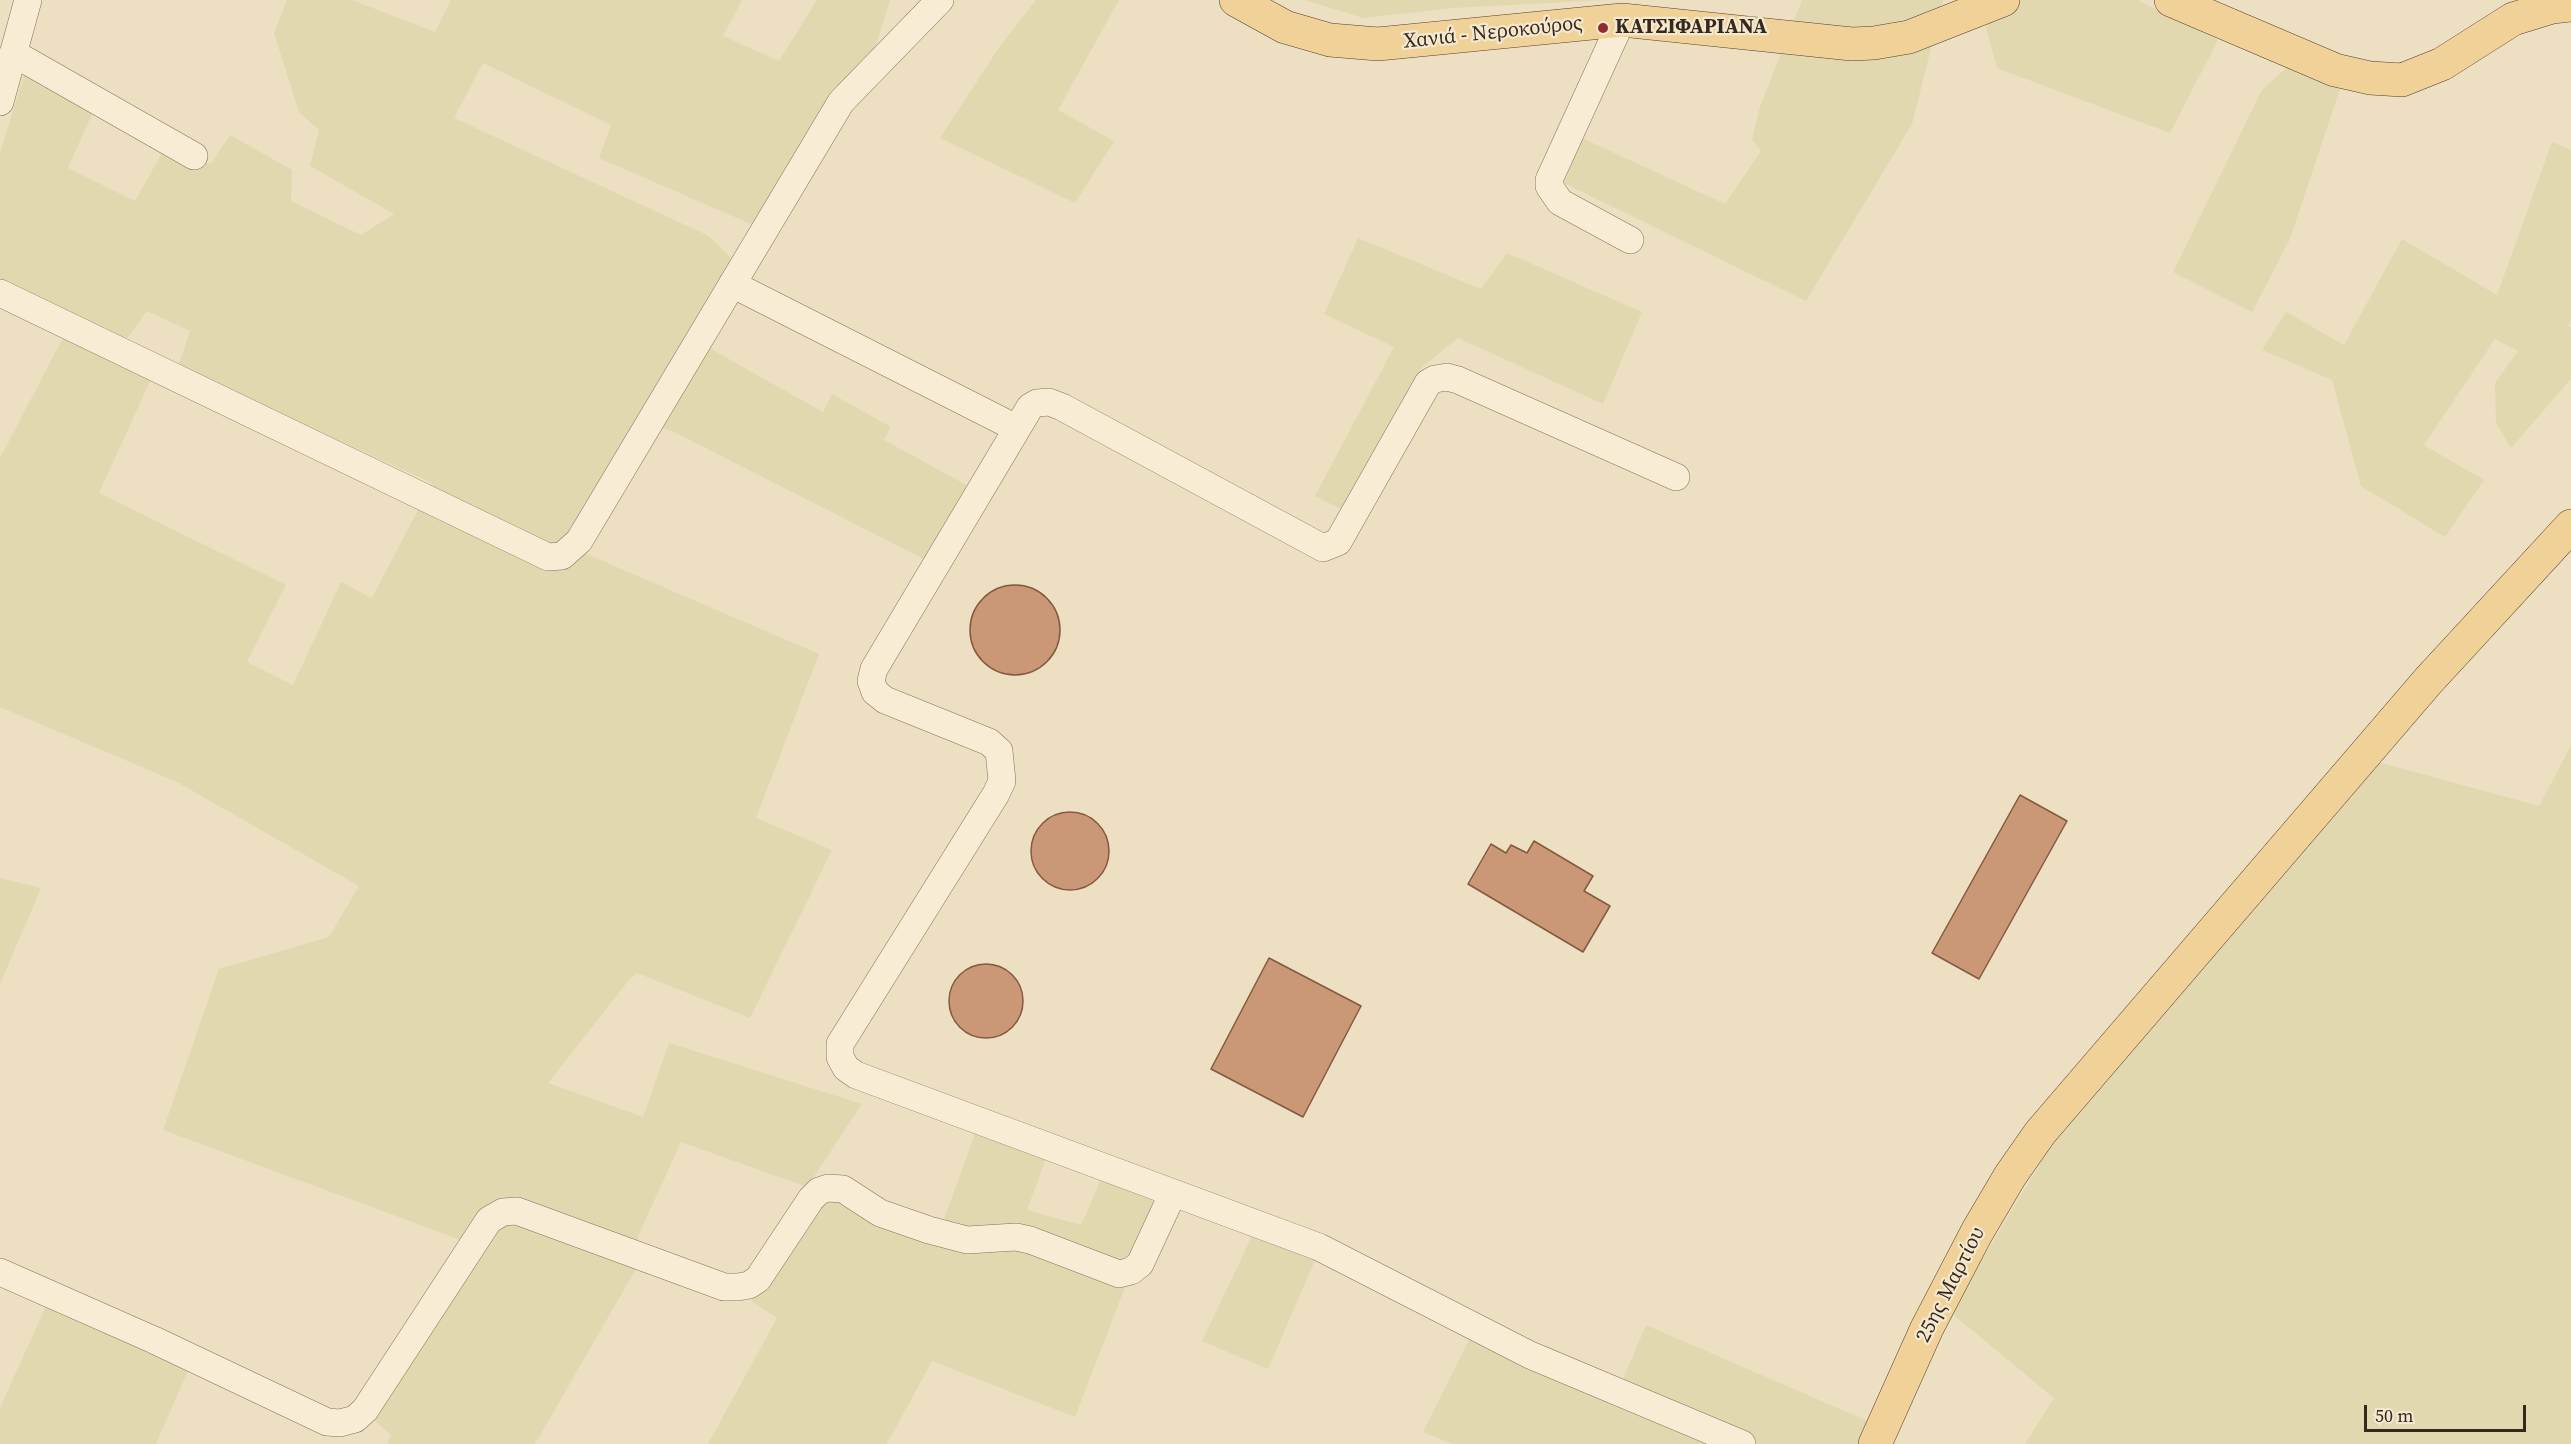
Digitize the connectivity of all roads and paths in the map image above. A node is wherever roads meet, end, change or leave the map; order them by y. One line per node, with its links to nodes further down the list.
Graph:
1 (28, 0): 8 (street)
2 (940, 0): 12 (street)
3 (1236, 0): 7 (main road, Χανιά - Νεροκούρος)
4 (2003, 0): 7 (main road, Χανιά - Νεροκούρος)
5 (2171, 0): 6 (main road)
6 (2571, 5)
7 (1622, 20): 11 (street)
8 (13, 53): 9 (street); 10 (street)
9 (0, 102)
10 (194, 156)
11 (1630, 240)
12 (732, 284): 13 (street); 14 (street)
13 (0, 293)
14 (1016, 428): 15 (street); 17 (street)
15 (1676, 477)
16 (2571, 526): 20 (main road, 25ης Μαρτίου)
17 (1173, 1193): 18 (street); 19 (street)
18 (0, 1272)
19 (1742, 1444)
20 (1875, 1444)

